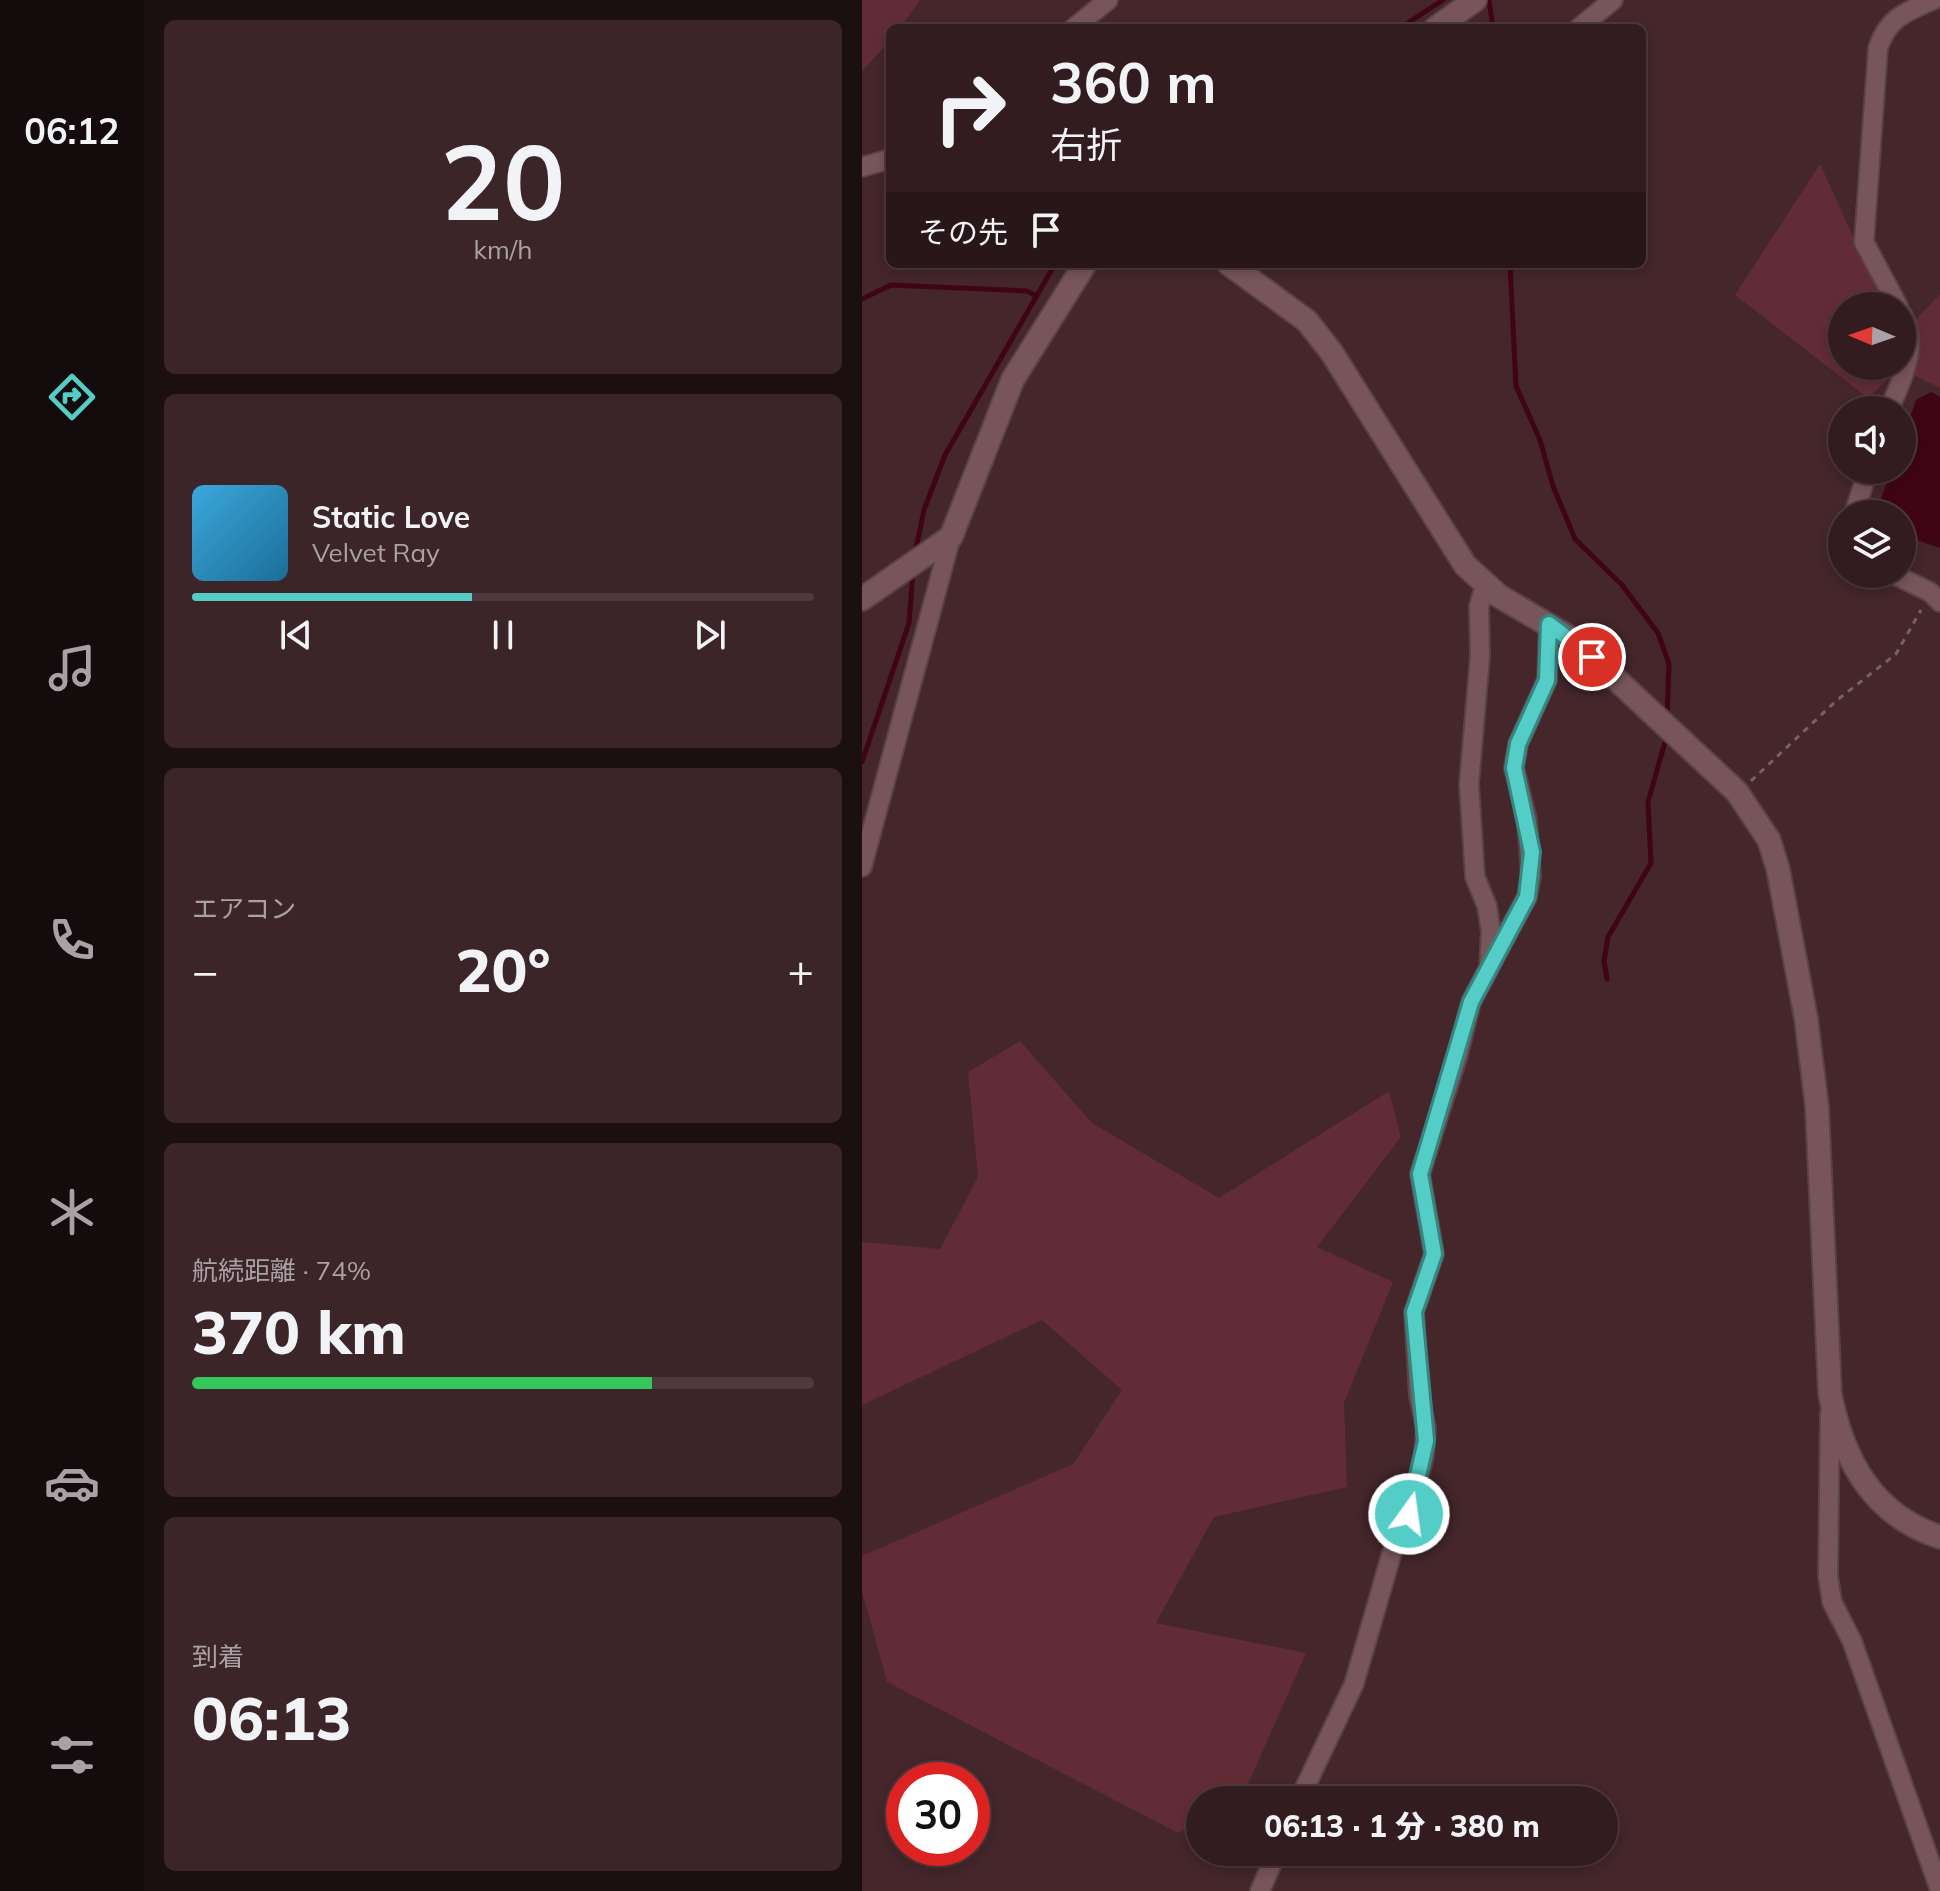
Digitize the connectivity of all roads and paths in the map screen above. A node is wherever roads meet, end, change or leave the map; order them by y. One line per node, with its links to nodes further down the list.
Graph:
1 (1108, 0): 5 (street)
2 (1475, 0): 6 (street)
3 (1613, 0): 7 (street)
4 (1933, 0): 12 (street)
5 (1079, 24)
6 (1442, 24)
7 (1584, 24)
8 (886, 160): 9 (street)
9 (862, 167)
10 (1082, 268): 13 (street)
11 (1234, 268): 14 (street)
12 (1891, 292)
13 (951, 537): 17 (street); 20 (street)
14 (1485, 586): 18 (street); 21 (street)
15 (1916, 587): 16 (street)
16 (1935, 597): 19 (path)
17 (862, 599)
18 (1549, 624): 19 (street); 21 (street)
19 (1737, 792): 22 (street)
20 (862, 867)
21 (1489, 968): 24 (street)
22 (1830, 1394): 23 (street); 26 (street)
23 (1940, 1537)
24 (1306, 1786)
25 (1271, 1866): 27 (street)
26 (1940, 1890)
27 (1260, 1891)

